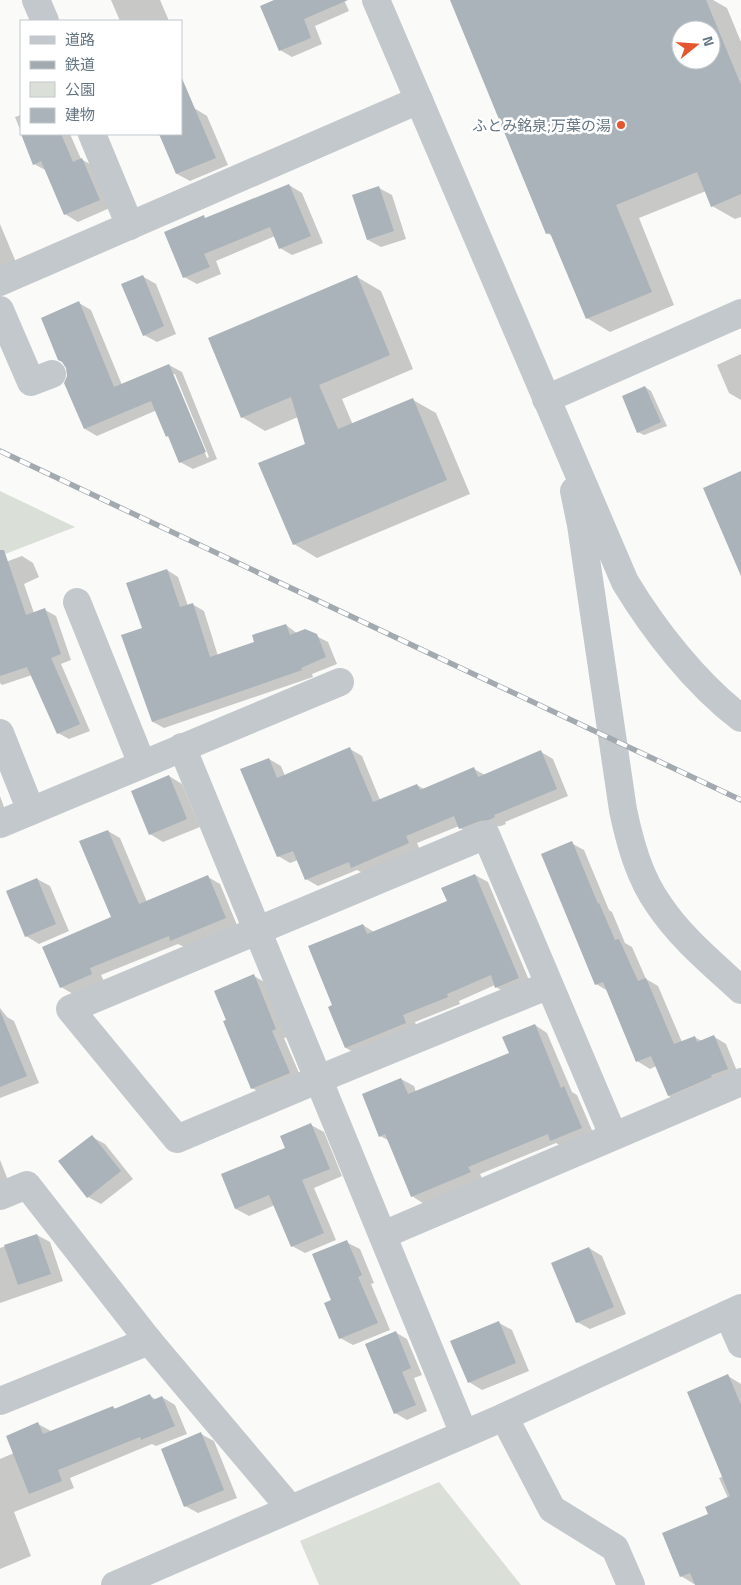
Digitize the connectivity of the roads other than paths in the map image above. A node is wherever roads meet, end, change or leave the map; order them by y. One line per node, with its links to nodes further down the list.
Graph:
1 (36, 0): 3 (street)
2 (376, 0): 4 (street)
3 (45, 20)
4 (419, 100): 6 (street); 11 (street)
5 (92, 135): 6 (street)
6 (130, 226): 7 (street)
7 (0, 282)
8 (0, 310): 10 (street)
9 (741, 313): 11 (street)
10 (52, 374)
11 (546, 399): 12 (street)
12 (561, 433): 15 (street); 23 (street)
13 (77, 602): 18 (street)
14 (340, 682): 17 (street)
15 (741, 718)
16 (0, 734): 19 (street)
17 (182, 747): 18 (street); 21 (street)
18 (142, 764): 19 (street)
19 (30, 811): 20 (street)
20 (0, 824)
21 (258, 930): 22 (street); 24 (street); 24 (street)
22 (549, 985): 24 (street); 26 (street)
23 (741, 990)
24 (319, 1079): 28 (street)
25 (741, 1082): 26 (street)
26 (613, 1135): 28 (street)
27 (0, 1196): 30 (street)
28 (383, 1236): 34 (street)
29 (734, 1311): 31 (street); 33 (street)
30 (149, 1341): 32 (street); 35 (street)
31 (741, 1344)
32 (0, 1401)
33 (504, 1417): 34 (street); 37 (street)
34 (464, 1434): 35 (street)
35 (290, 1508): 36 (street)
36 (115, 1585)
37 (631, 1585)

